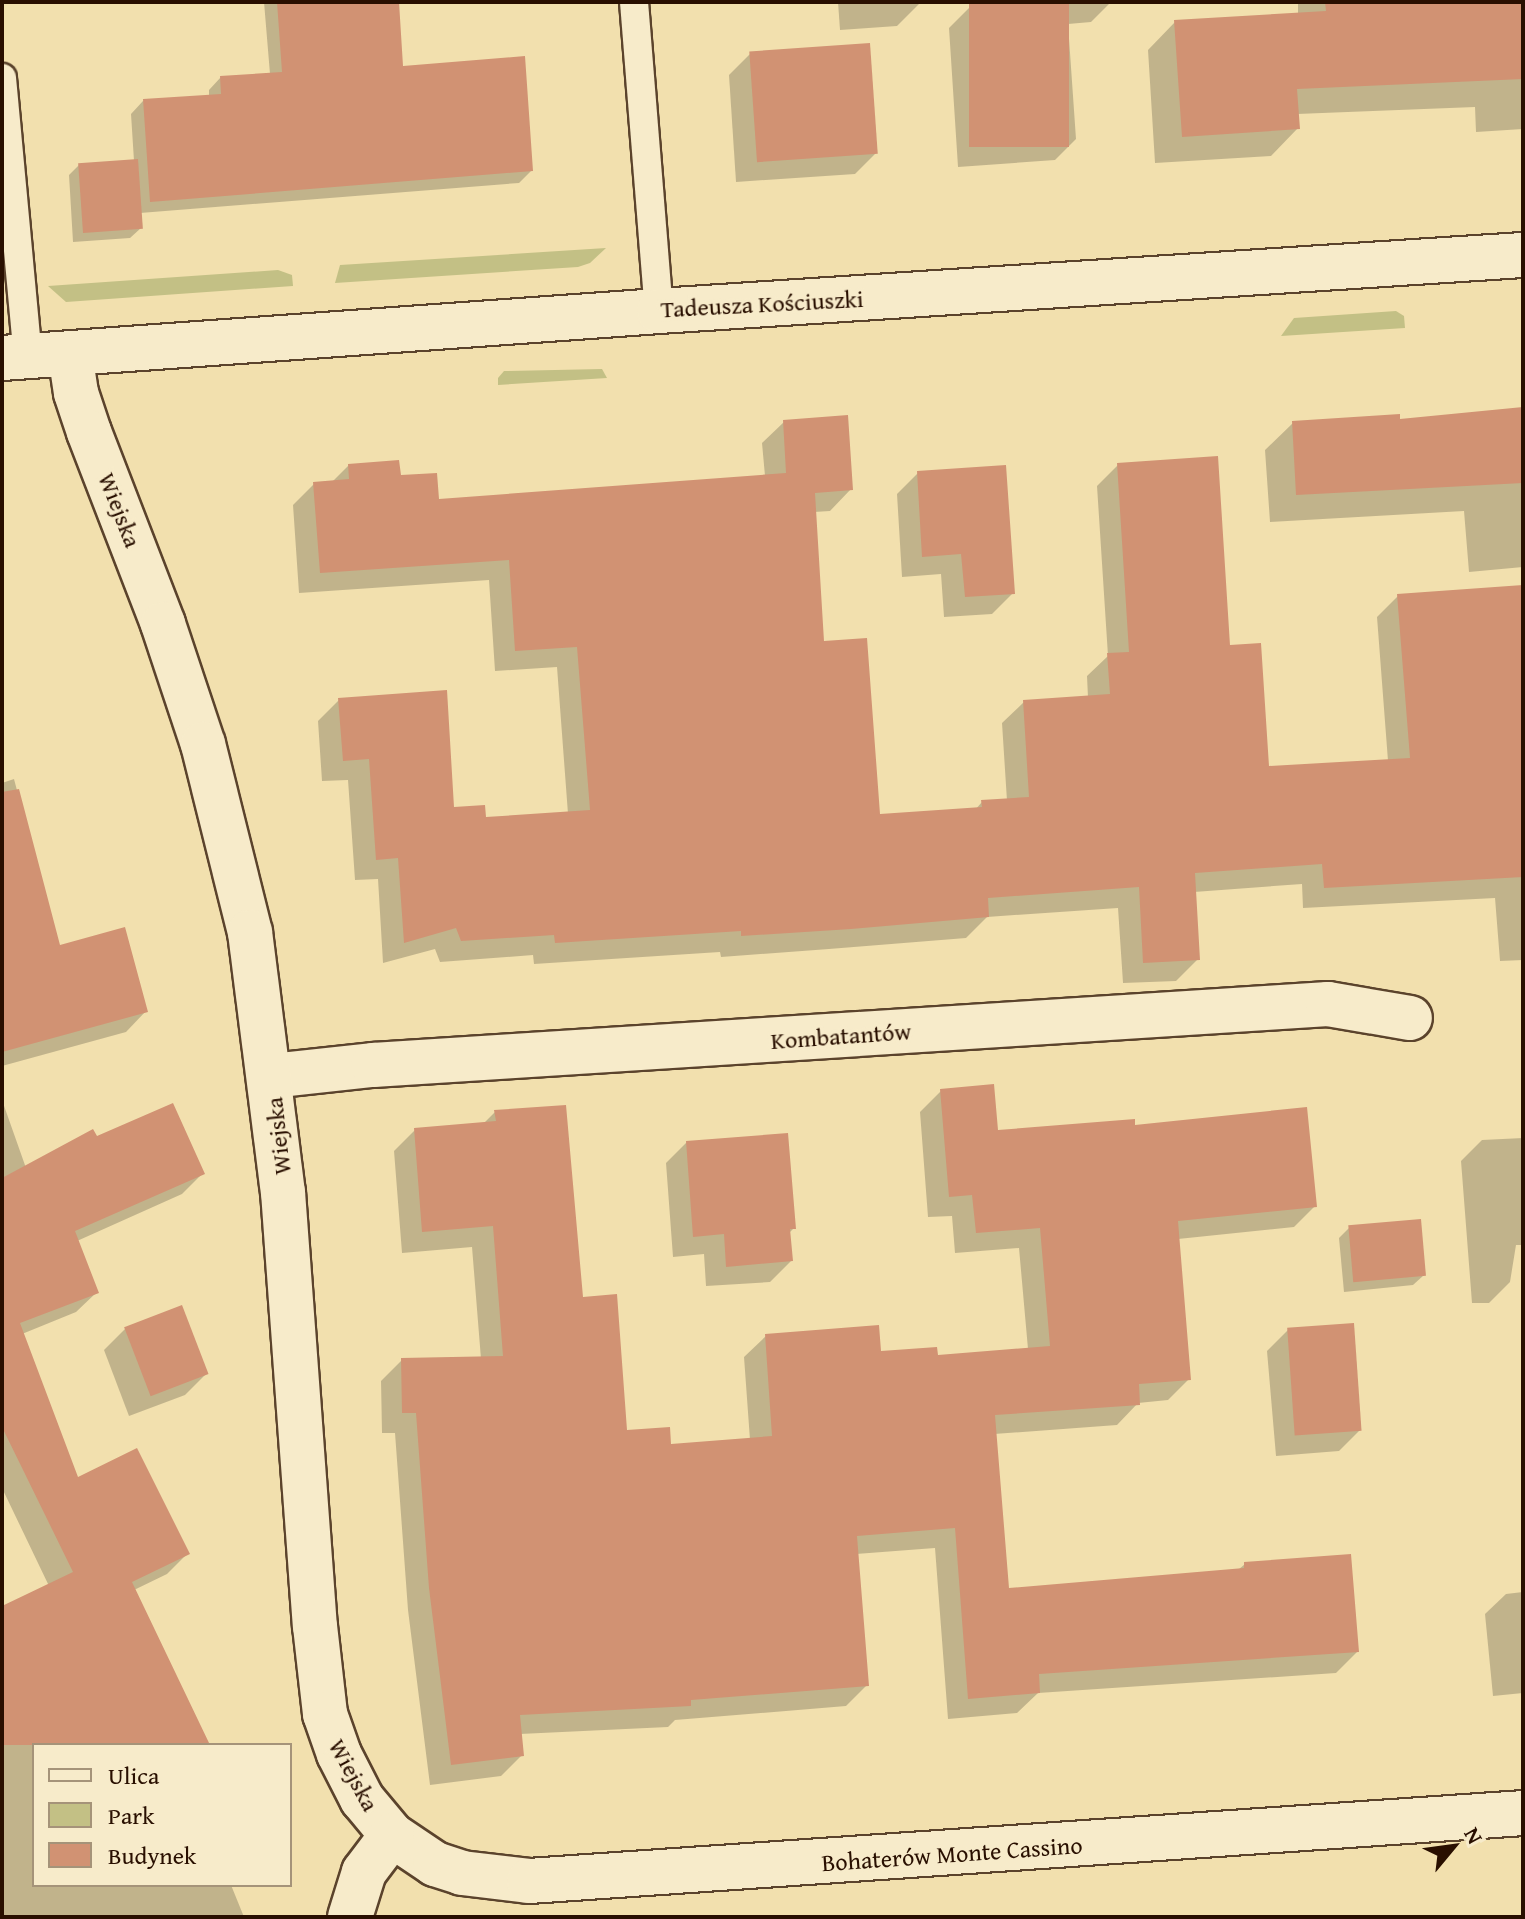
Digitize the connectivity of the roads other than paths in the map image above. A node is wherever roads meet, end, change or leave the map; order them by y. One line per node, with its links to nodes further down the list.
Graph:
1 (634, 2): 4 (lane)
2 (2, 78): 5 (lane)
3 (1523, 255): 4 (street, Tadeusza Kościuszki)
4 (659, 311): 5 (street, Tadeusza Kościuszki)
5 (33, 356): 7 (street, Wiejska)
6 (1410, 1018): 7 (street, Kombatantów)
7 (271, 1076): 9 (street, Wiejska)
8 (1523, 1813): 9 (street, Bohaterów Monte Cassino)
9 (392, 1835): 10 (street, Wiejska)
10 (350, 1917)

